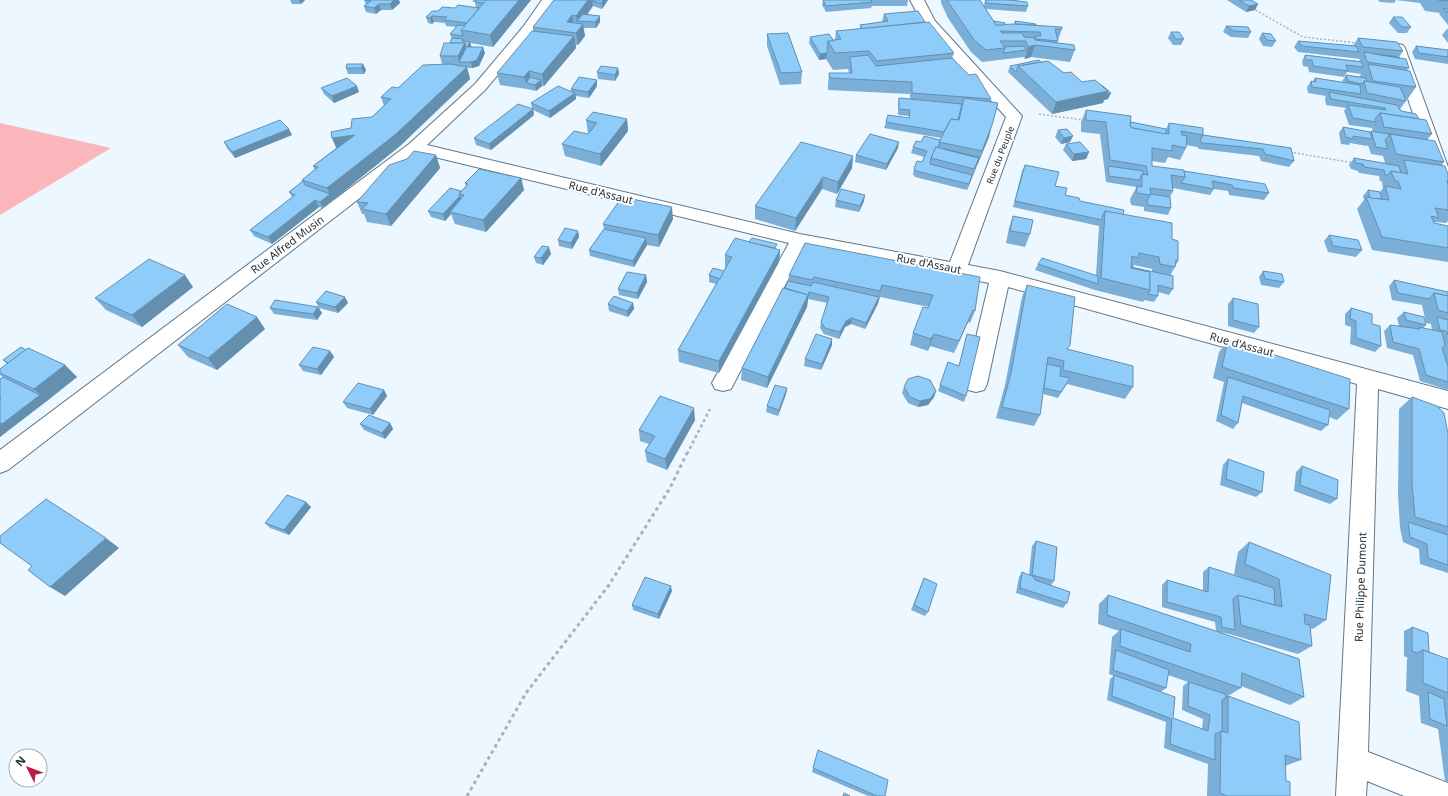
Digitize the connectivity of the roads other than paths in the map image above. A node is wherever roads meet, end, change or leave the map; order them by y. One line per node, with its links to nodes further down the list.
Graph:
1 (549, 0): 4 (street, Rue Alfred Musin)
2 (917, 0): 7 (street, Rue du Peuple)
3 (1398, 48): 5 (street)
4 (415, 147): 6 (street, Rue d'Assaut); 13 (street, Rue Alfred Musin)
5 (1448, 191)
6 (800, 240): 7 (street, Rue d'Assaut); 10 (street)
7 (957, 268): 8 (street, Rue d'Assaut)
8 (1000, 278): 9 (street, Rue d'Assaut); 11 (street)
9 (1368, 379): 12 (street, Rue d'Assaut); 14 (street, Rue Philippe Dumont)
10 (723, 383)
11 (976, 384)
12 (1445, 401)
13 (0, 463)
14 (1353, 761): 15 (street, Rue Philippe Dumont); 16 (street)
15 (1351, 796)
16 (1442, 796)

